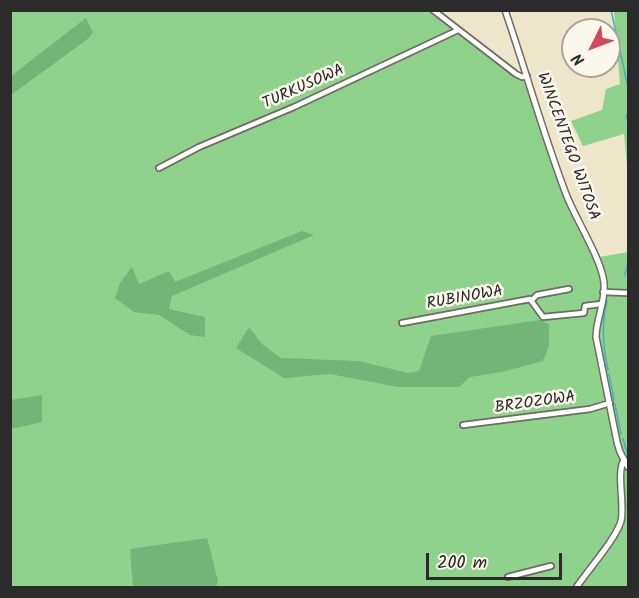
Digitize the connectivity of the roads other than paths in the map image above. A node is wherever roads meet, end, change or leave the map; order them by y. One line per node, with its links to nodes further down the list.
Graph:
1 (433, 10): 3 (street)
2 (505, 10): 4 (street, WINCENTEGO WITOSA)
3 (458, 30): 4 (street); 5 (street, TURKUSOWA)
4 (527, 76): 7 (street, WINCENTEGO WITOSA)
5 (159, 168)
6 (569, 289): 9 (street, RUBINOWA)
7 (603, 292): 8 (street); 11 (street, WINCENTEGO WITOSA)
8 (628, 293): 10 (street)
9 (531, 301): 11 (street); 12 (street, RUBINOWA)
10 (628, 301)
11 (601, 304): 13 (street, WINCENTEGO WITOSA)
12 (402, 322)
13 (610, 403): 14 (street, BRZOZOWA); 15 (street, WINCENTEGO WITOSA)
14 (463, 425)
15 (624, 460): 16 (street, WINCENTEGO WITOSA); 19 (street)
16 (628, 467)
17 (551, 566): 18 (street)
18 (508, 577)
19 (576, 588)

